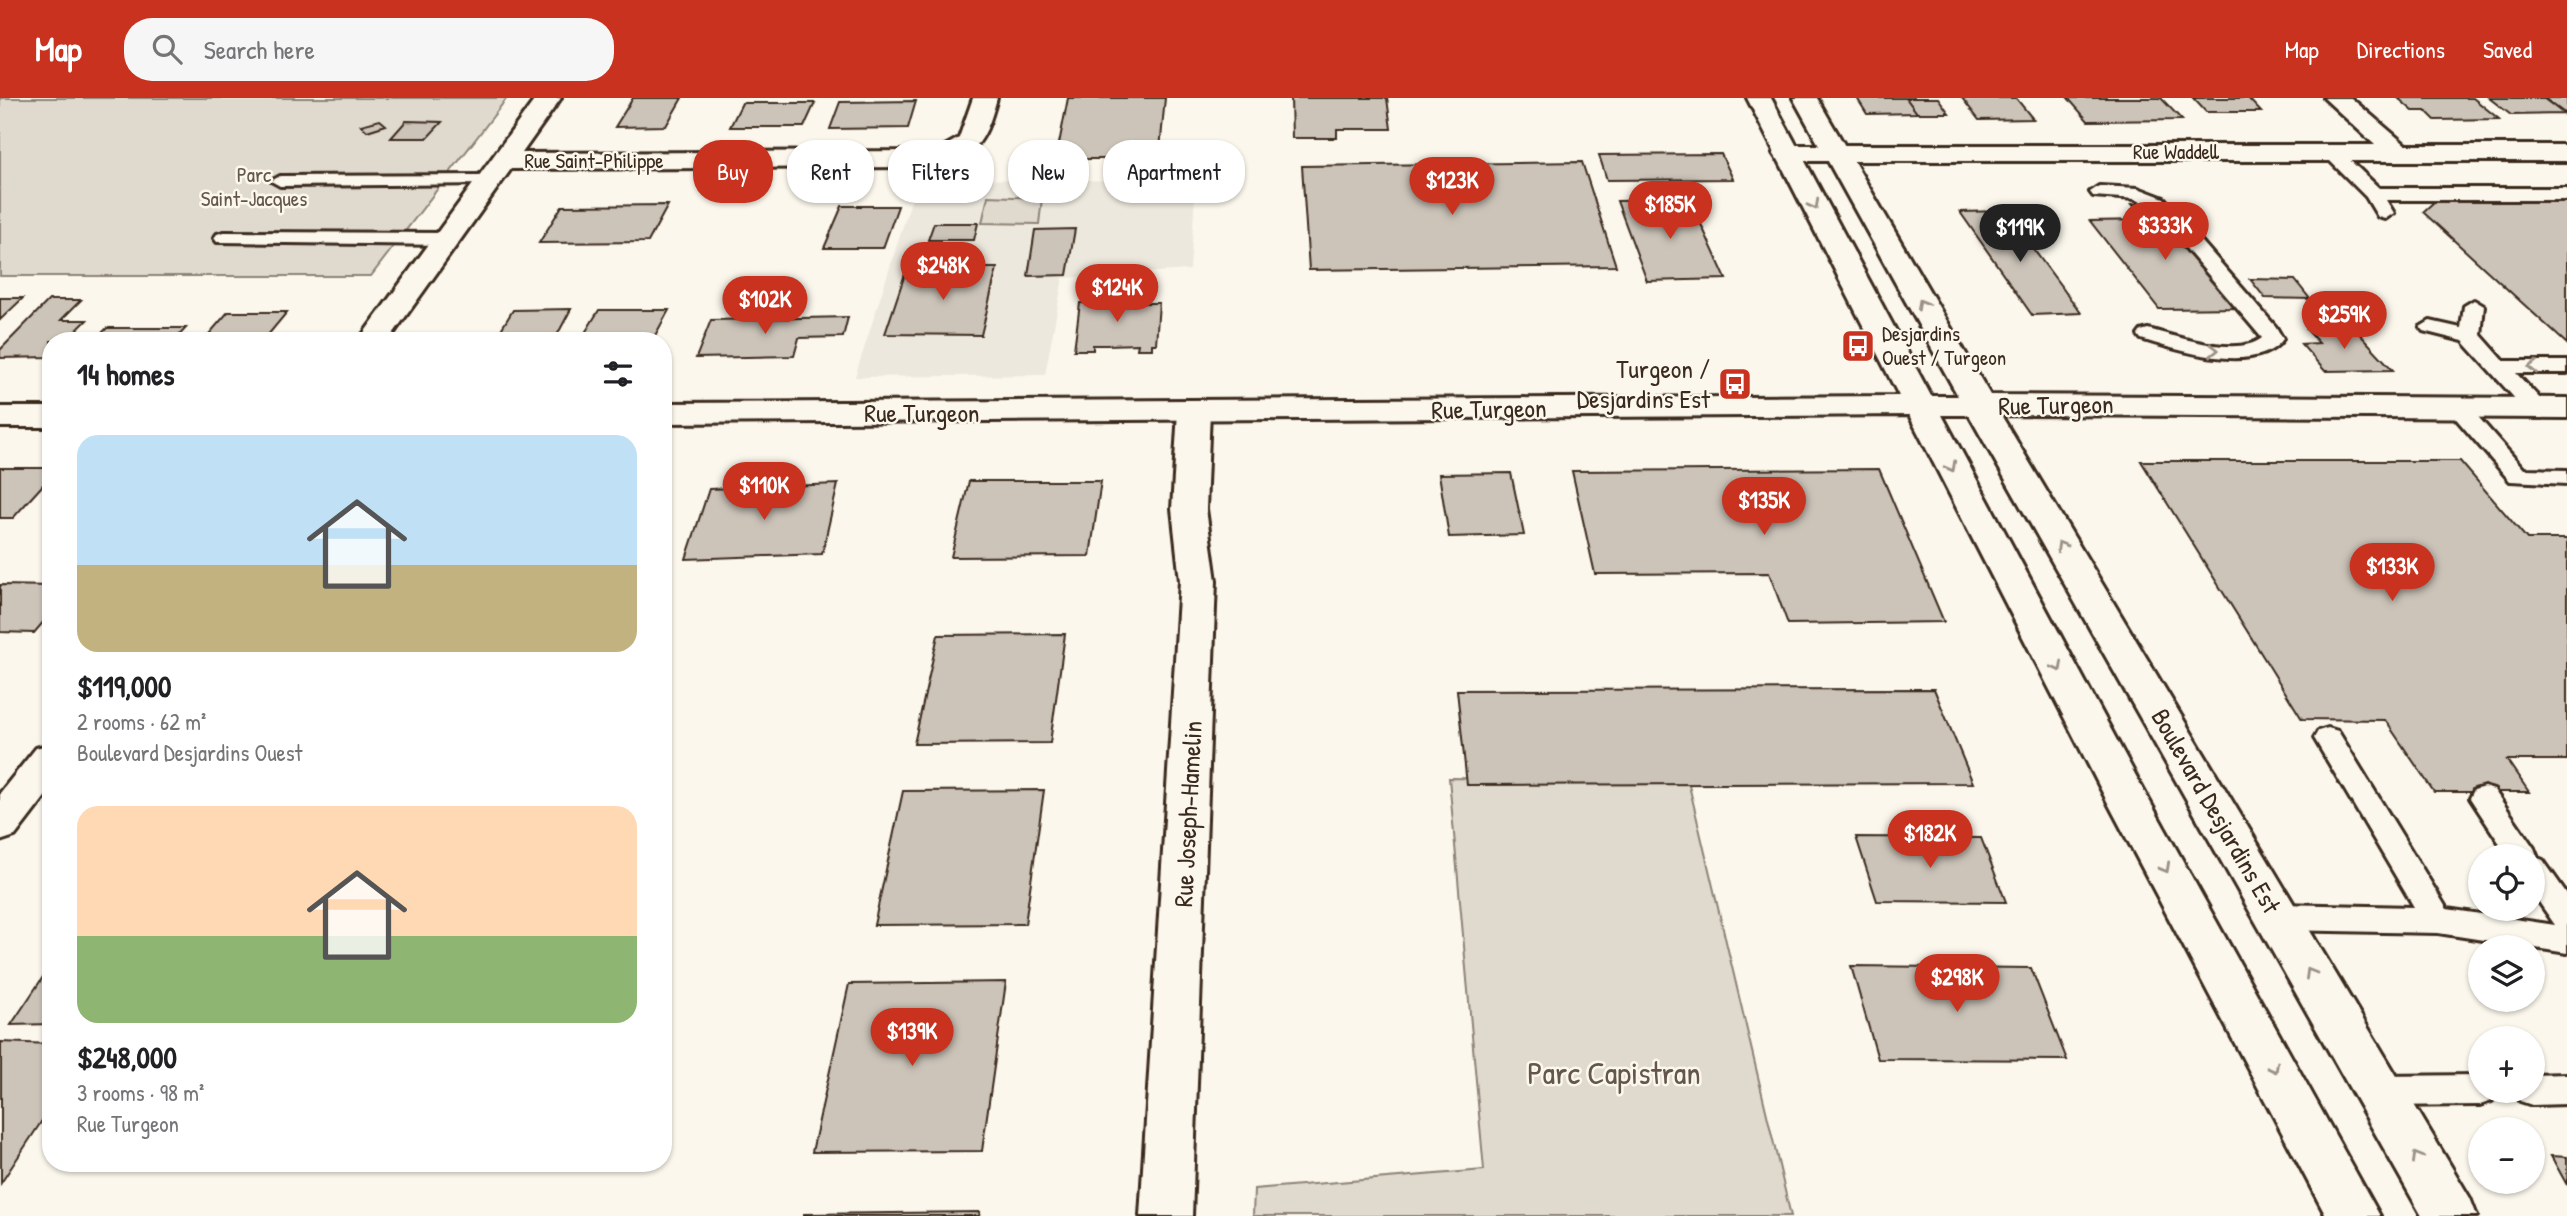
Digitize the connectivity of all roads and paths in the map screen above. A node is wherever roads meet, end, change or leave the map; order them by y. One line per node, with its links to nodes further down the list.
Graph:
1 (549, 98): 11 (street)
2 (985, 98): 11 (street, Rue Saint-Philippe)
3 (1759, 98): 9 (street)
4 (1805, 98): 6 (street, Boulevard Desjardins Est)
5 (2336, 98): 8 (street)
6 (1835, 152): 7 (street, Rue Waddell); 9 (street, Rue Waddell); 26 (street, Boulevard Desjardins Est, one-way to 6)
7 (2331, 152): 8 (street, Rue Waddell); 14 (lane)
8 (2398, 152): 10 (street, Rue Waddell)
9 (1786, 153): 27 (street, one-way to 27)
10 (2567, 153)
11 (496, 171): 12 (lane); 18 (street)
12 (280, 181)
13 (2099, 192): 22 (lane, one-way to 13)
14 (2374, 194): 15 (lane); 16 (lane)
15 (2567, 194)
16 (2385, 213)
17 (224, 238): 18 (lane)
18 (447, 239): 21 (street)
19 (2474, 306): 23 (lane)
20 (2430, 327): 23 (lane)
21 (380, 332)
22 (2148, 335)
23 (2470, 336): 24 (lane)
24 (2499, 367): 25 (lane, one-way to 24); 29 (lane)
25 (2567, 367)
26 (1980, 405): 27 (street, Rue Turgeon); 28 (street, Rue Turgeon); 41 (street, Boulevard Desjardins Est, one-way to 26)
27 (1919, 407): 30 (street, Rue Turgeon); 50 (street, one-way to 50)
28 (2457, 407): 29 (street, Rue Turgeon); 34 (lane)
29 (2551, 408)
30 (1194, 411): 31 (street, Rue Turgeon); 49 (street, Rue Joseph-Hamelin)
31 (672, 413)
32 (0, 417): 33 (street)
33 (42, 417)
34 (2567, 477)
35 (2328, 738): 43 (lane)
36 (42, 770): 38 (street)
37 (2484, 798): 39 (lane)
38 (0, 824)
39 (2516, 844)
40 (2545, 887): 42 (lane)
41 (2277, 916): 43 (lane); 48 (street, Boulevard Desjardins Est, one-way to 41)
42 (2567, 918)
43 (2438, 920): 44 (lane)
44 (2567, 940)
45 (2567, 1089): 47 (lane)
46 (2468, 1090): 48 (lane)
47 (2545, 1090)
48 (2378, 1091): 51 (street, Boulevard Desjardins Est, one-way to 48)
49 (1166, 1216)
50 (2354, 1216)
51 (2451, 1216)

